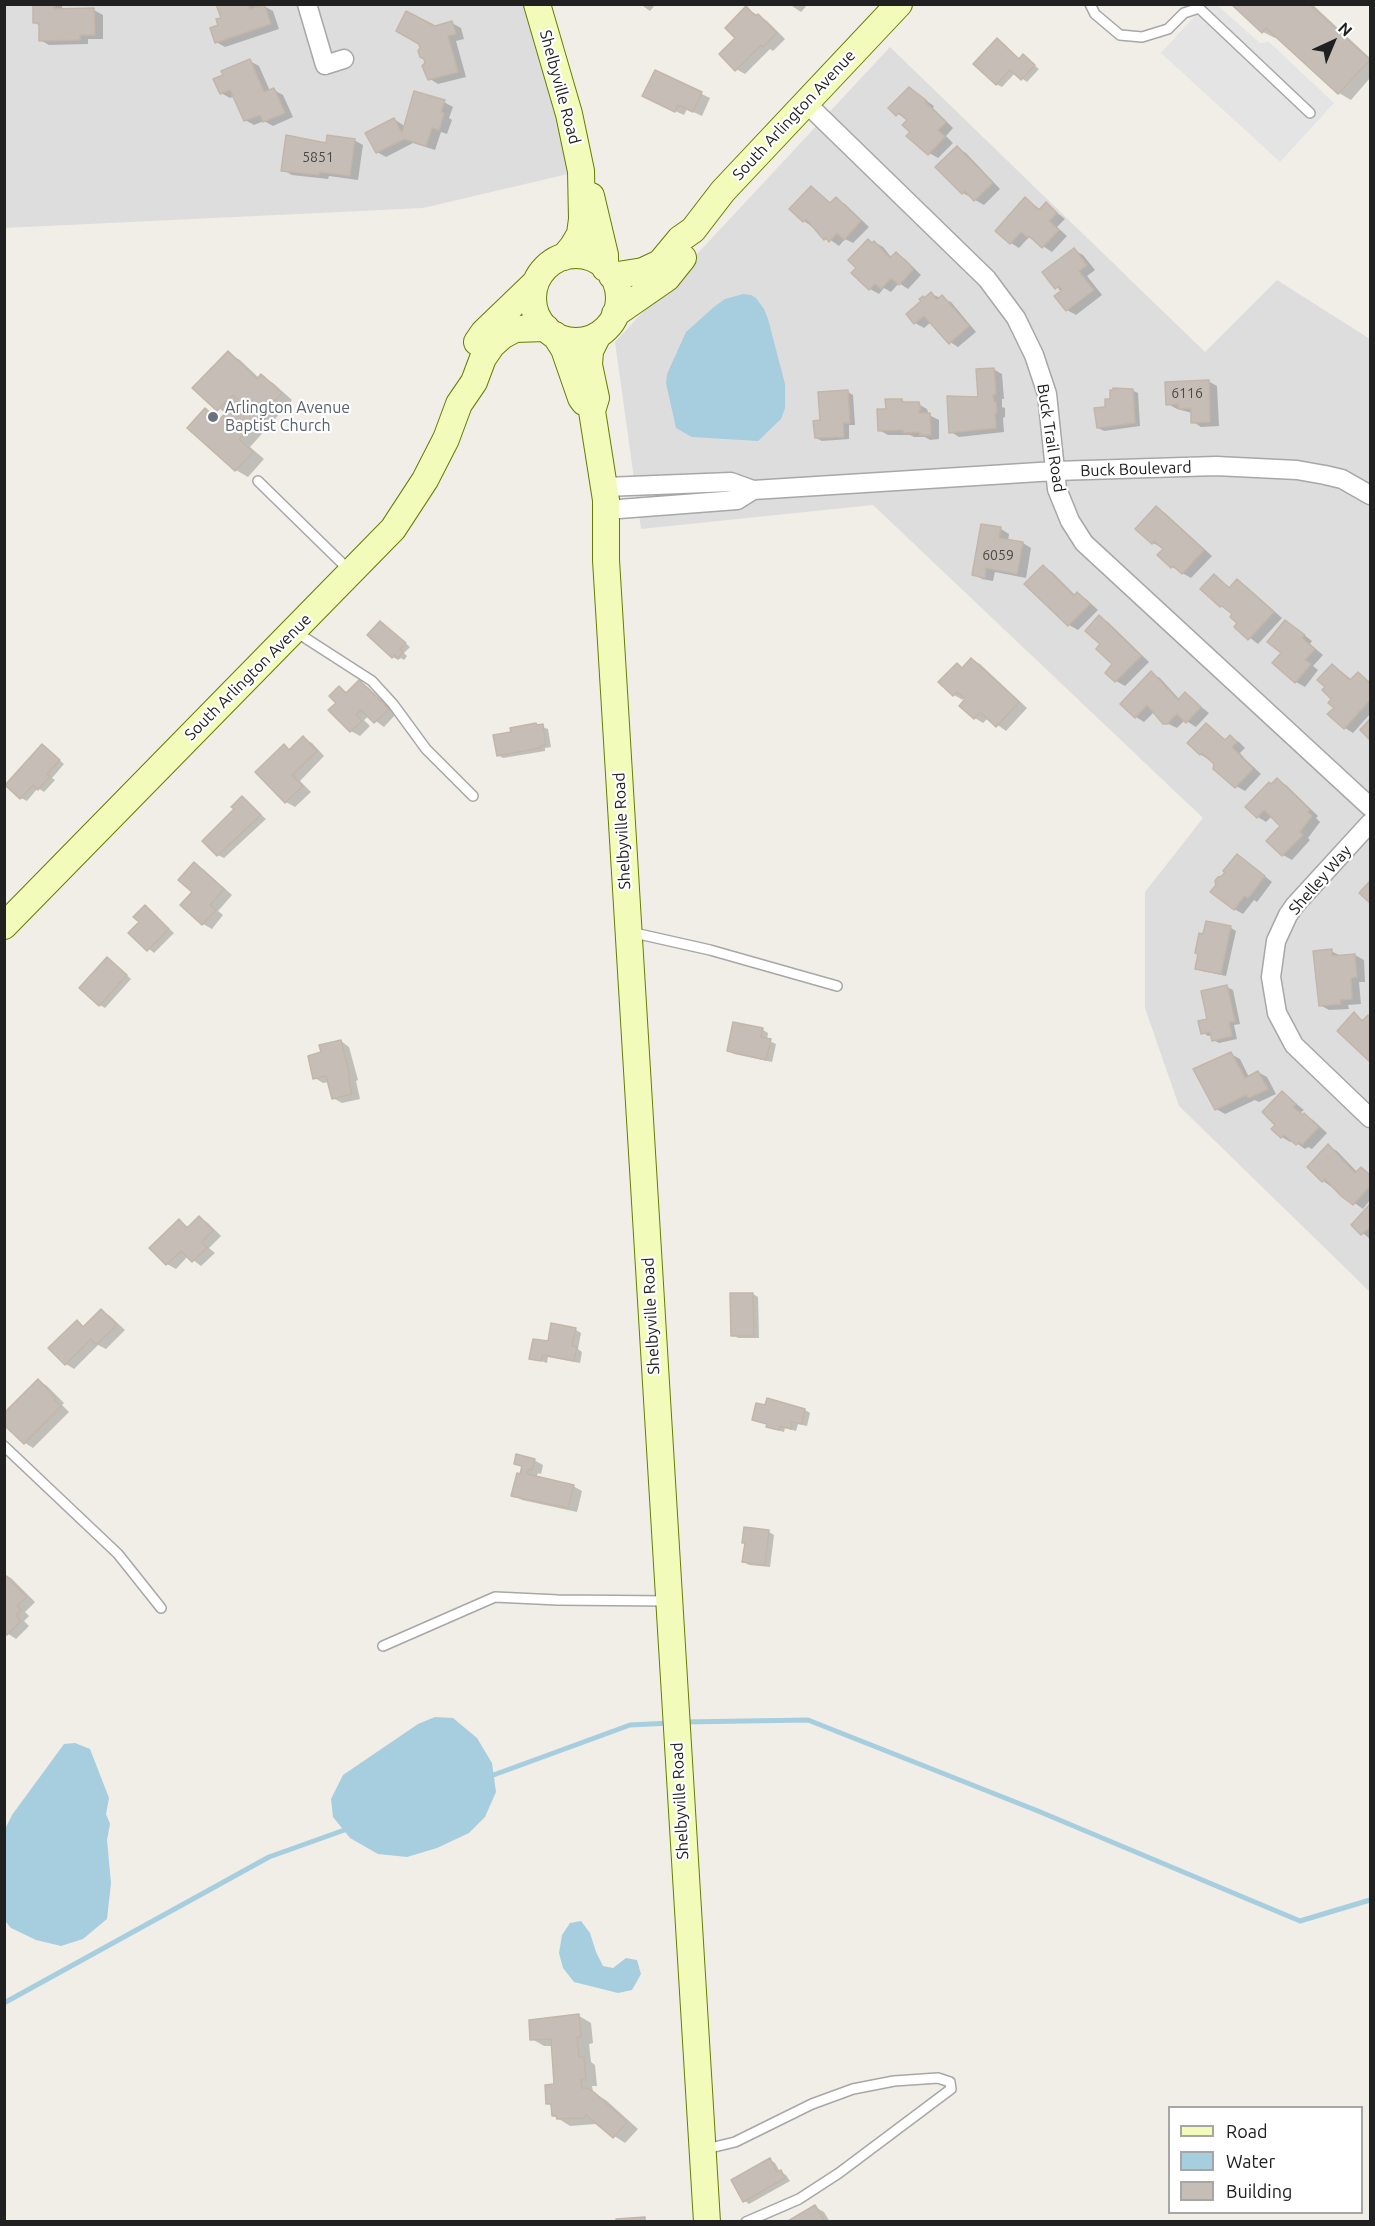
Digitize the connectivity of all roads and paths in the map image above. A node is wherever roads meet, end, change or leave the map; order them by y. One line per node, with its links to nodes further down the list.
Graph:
1 (307, 4): 5 (street)
2 (537, 4): 8 (main road, Shelbyville Road)
3 (899, 4): 6 (main road, South Arlington Avenue)
4 (1090, 4): 7 (lane)
5 (344, 59)
6 (805, 102): 9 (main road, South Arlington Avenue); 18 (street, Buck Trail Road)
7 (1310, 113)
8 (581, 171): 10 (main road); 11 (main road)
9 (693, 230): 11 (main road, South Arlington Avenue); 13 (main road, South Arlington Avenue)
10 (564, 257): 11 (main road); 12 (main road)
11 (609, 272): 13 (main road)
12 (536, 282): 14 (main road); 16 (main road, South Arlington Avenue)
13 (615, 314): 15 (main road)
14 (550, 332): 15 (main road); 16 (main road, South Arlington Avenue); 17 (main road)
15 (598, 335): 17 (main road)
16 (459, 404): 22 (main road, South Arlington Avenue)
17 (592, 411): 21 (main road, Shelbyville Road)
18 (1055, 471): 20 (street, Buck Boulevard); 21 (street, Buck Boulevard); 25 (street, Buck Trail Road)
19 (258, 481): 22 (lane)
20 (1371, 495)
21 (605, 499): 28 (main road, Shelbyville Road)
22 (352, 572): 23 (main road, South Arlington Avenue)
23 (294, 630): 24 (lane); 27 (main road, South Arlington Avenue)
24 (473, 796)
25 (1371, 807)
26 (1371, 824): 30 (street, Shelley Way)
27 (4, 926)
28 (628, 931): 29 (lane); 32 (main road, Shelbyville Road)
29 (837, 986)
30 (1371, 1118)
31 (4, 1446): 33 (lane)
32 (668, 1601): 34 (lane); 35 (main road, Shelbyville Road)
33 (161, 1608)
34 (383, 1646)
35 (702, 2150): 36 (lane); 37 (main road, Shelbyville Road)
36 (752, 2220)
37 (707, 2222)

